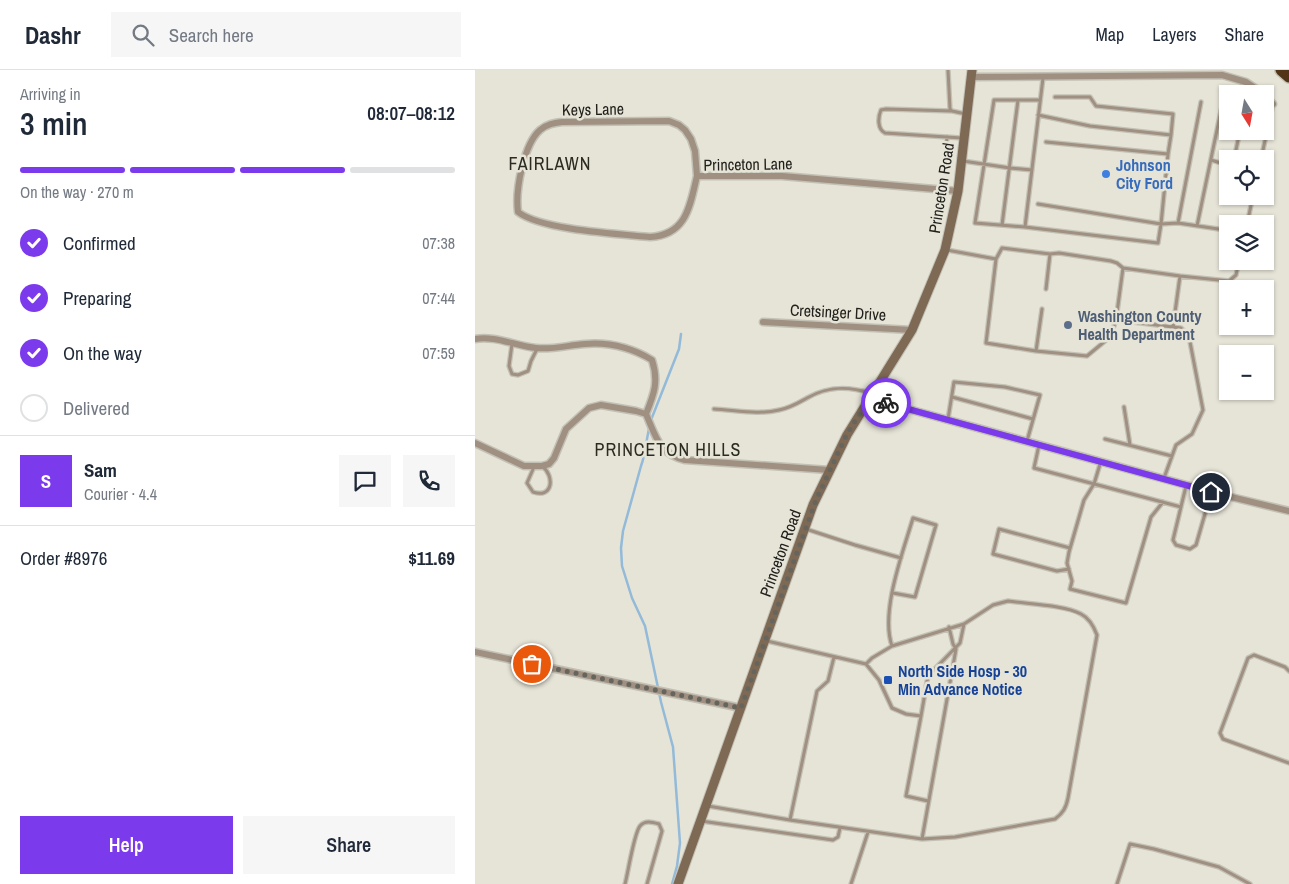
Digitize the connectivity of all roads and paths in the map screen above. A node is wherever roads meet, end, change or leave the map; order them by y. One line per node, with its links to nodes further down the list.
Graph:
1 (948, 70): 11 (lane)
2 (1281, 70): 5 (highway)
3 (972, 74): 4 (street); 12 (street, Princeton Road)
4 (1043, 77): 6 (street); 9 (lane)
5 (1289, 77)
6 (1250, 85)
7 (1055, 97): 15 (lane)
8 (1018, 100): 9 (lane); 23 (lane); 24 (lane)
9 (1040, 100): 13 (lane)
10 (1201, 102): 31 (lane)
11 (952, 112): 12 (lane); 16 (lane)
12 (967, 114): 17 (street, Princeton Road)
13 (1038, 115): 15 (lane); 26 (lane)
14 (1219, 121): 21 (lane)
15 (1171, 135): 19 (lane)
16 (947, 137): 17 (lane); 25 (lane)
17 (964, 138): 20 (street, Princeton Road)
18 (1046, 142): 19 (lane)
19 (1168, 154): 32 (lane)
20 (961, 160): 23 (lane); 28 (street, Princeton Road)
21 (1211, 160): 22 (lane); 34 (lane)
22 (1219, 162)
23 (984, 165): 24 (lane); 33 (lane)
24 (1010, 168): 26 (lane); 33 (lane)
25 (944, 170)
26 (1032, 170): 35 (lane)
27 (697, 176): 28 (street, Princeton Lane); 30 (street, Princeton Lane); 30 (street, Keys Lane)
28 (958, 191): 37 (street, Princeton Road)
29 (1038, 204): 32 (lane)
30 (518, 212)
31 (1179, 223): 32 (lane); 34 (lane)
32 (1161, 224): 35 (lane)
33 (1002, 225): 35 (lane)
34 (1197, 226): 36 (lane)
35 (1025, 227)
36 (1219, 229)
37 (945, 250): 39 (lane); 48 (street, Princeton Road)
38 (1050, 254): 39 (lane); 40 (lane); 43 (lane)
39 (996, 259): 52 (lane)
40 (1123, 268): 42 (lane); 45 (lane)
41 (1237, 270): 42 (lane)
42 (1180, 276): 47 (lane)
43 (1046, 289)
44 (1042, 308): 52 (lane)
45 (1116, 320): 47 (lane); 52 (lane)
46 (763, 322): 48 (street, Cretsinger Drive)
47 (1173, 327): 65 (lane)
48 (912, 330): 53 (street, Princeton Road)
49 (475, 339): 50 (street)
50 (512, 344): 51 (street); 51 (lane)
51 (537, 348): 57 (street)
52 (1036, 351)
53 (872, 394): 56 (lane); 58 (street); 69 (street, Princeton Road)
54 (951, 397): 58 (lane); 59 (lane); 59 (lane)
55 (1123, 407): 64 (lane)
56 (714, 409)
57 (646, 414): 67 (street); 69 (street)
58 (948, 419): 61 (street)
59 (1033, 419): 61 (lane)
60 (1105, 439): 64 (lane)
61 (1027, 441): 63 (street)
62 (475, 444): 68 (street)
63 (1039, 444): 66 (street); 71 (lane)
64 (1130, 445): 65 (lane)
65 (1172, 456): 70 (lane)
66 (1101, 461): 70 (street); 71 (lane)
67 (542, 466): 68 (street); 68 (lane)
68 (534, 467)
69 (829, 470): 77 (street, Princeton Road)
70 (1164, 479): 72 (street)
71 (1094, 484): 74 (lane); 78 (lane)
72 (1186, 485): 73 (street); 75 (lane)
73 (1211, 492): 75 (lane); 76 (street)
74 (1163, 502): 75 (lane); 80 (lane)
75 (1181, 508)
76 (1289, 511)
77 (805, 529): 79 (lane); 84 (street, Princeton Road)
78 (1070, 548): 80 (lane); 80 (lane)
79 (901, 558): 81 (lane); 81 (lane)
80 (1069, 569)
81 (893, 593): 85 (lane)
82 (964, 624): 83 (lane); 86 (lane); 100 (lane)
83 (949, 627): 85 (lane); 86 (lane)
84 (765, 640): 88 (lane); 91 (street, Princeton Road)
85 (892, 646): 89 (lane)
86 (956, 649): 92 (lane); 94 (lane)
87 (475, 652): 91 (street)
88 (834, 657): 89 (lane); 96 (lane)
89 (866, 664): 92 (lane)
90 (1289, 671): 93 (lane)
91 (741, 708): 95 (street, Princeton Road)
92 (921, 716): 94 (lane)
93 (1289, 763)
94 (928, 801): 100 (lane)
95 (705, 805): 96 (lane); 97 (street, Princeton Road)
96 (790, 820): 98 (lane)
97 (701, 821): 98 (lane); 103 (street, Princeton Road)
98 (840, 828): 99 (lane)
99 (868, 832): 100 (lane); 104 (lane)
100 (922, 839)
101 (625, 884): 102 (lane)
102 (647, 884)
103 (678, 884)
104 (851, 884)
105 (1117, 884): 106 (lane)
106 (1250, 884)

